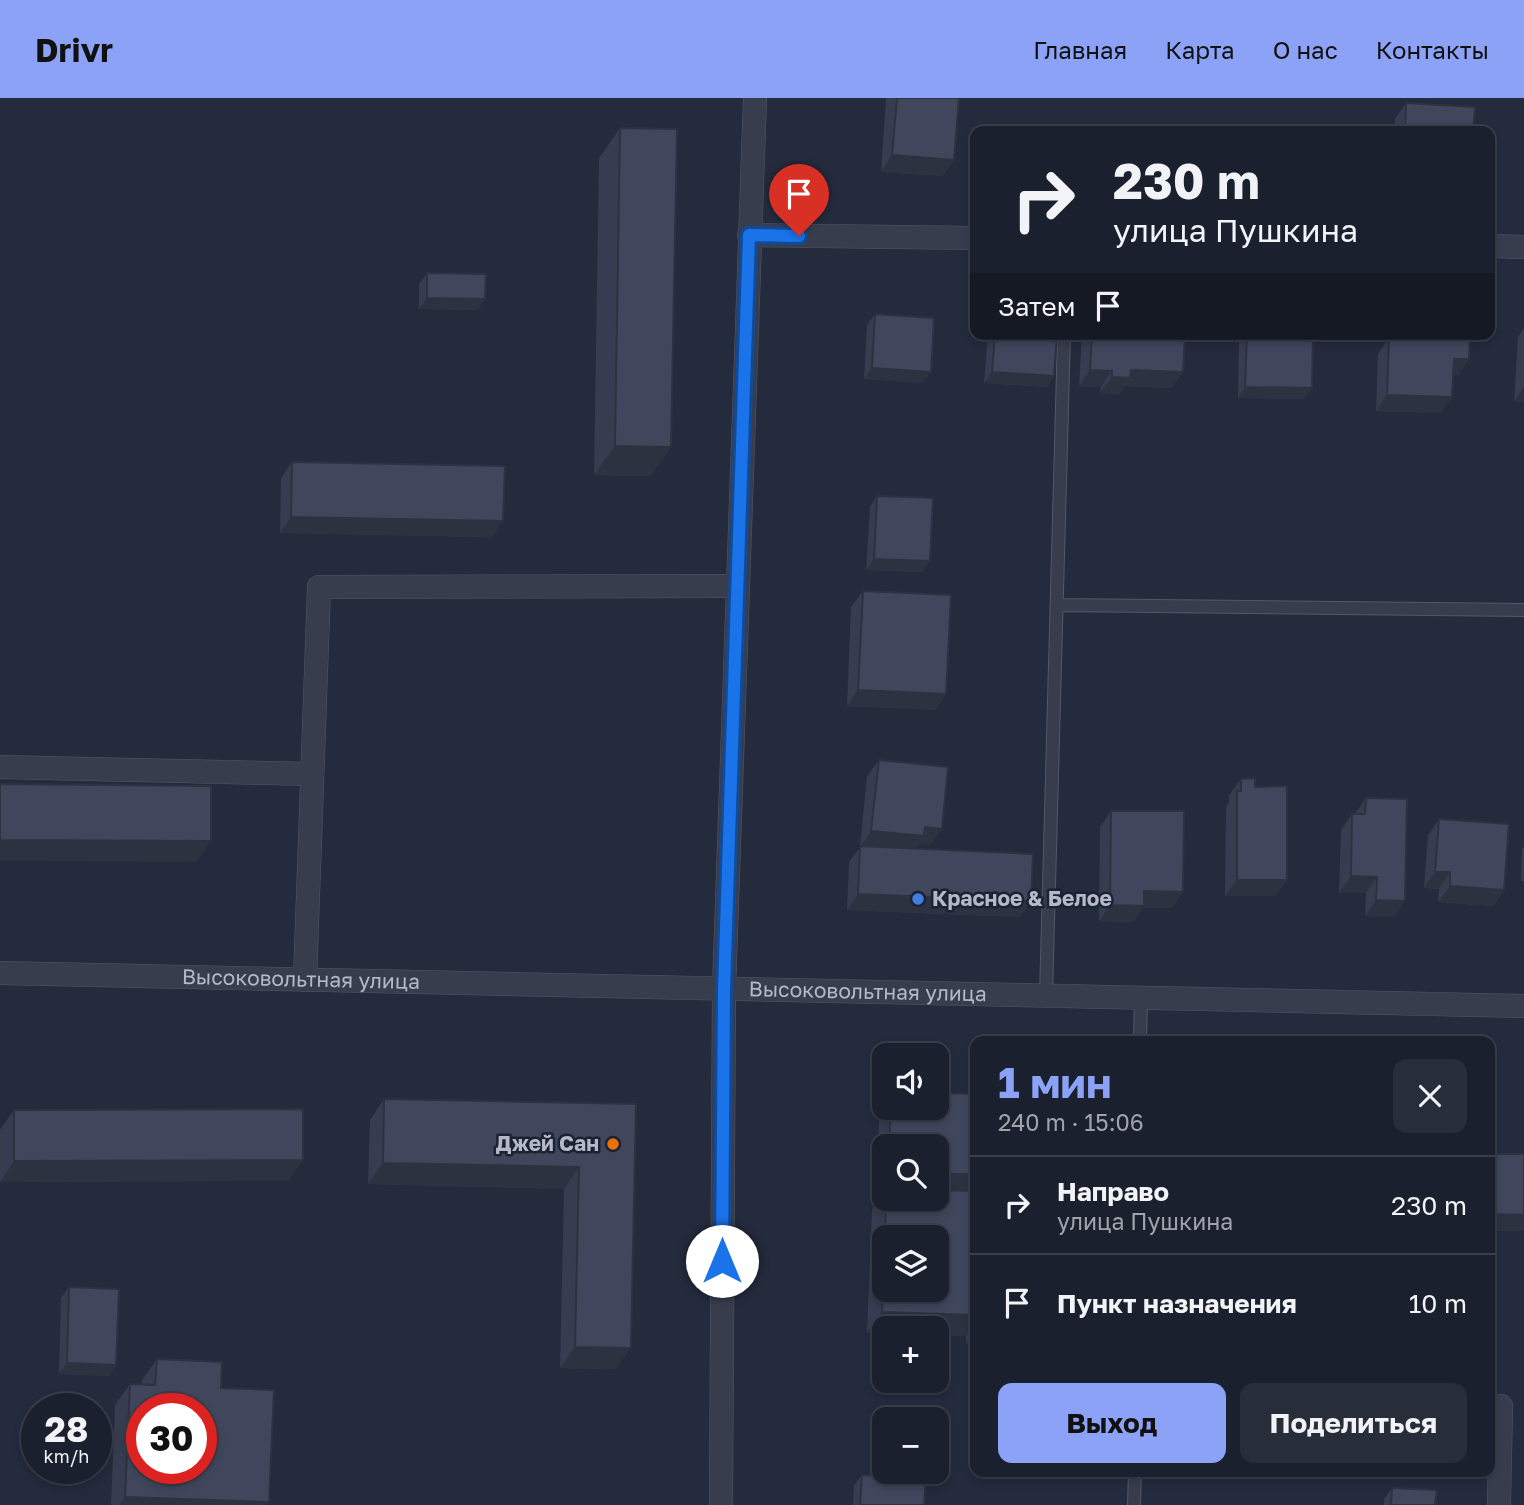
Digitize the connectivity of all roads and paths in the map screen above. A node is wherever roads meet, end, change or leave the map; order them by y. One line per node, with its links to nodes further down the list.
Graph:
1 (755, 98): 2 (street)
2 (749, 235): 3 (street); 7 (street)
3 (970, 238)
4 (1495, 246): 5 (street)
5 (1524, 247)
6 (1064, 340): 8 (lane)
7 (737, 586): 11 (street); 14 (street)
8 (1057, 606): 9 (lane); 15 (lane)
9 (1524, 610)
10 (0, 767): 11 (street)
11 (312, 775): 13 (street)
12 (0, 973): 13 (street, Высоковольтная улица)
13 (305, 980): 14 (street, Высоковольтная улица)
14 (724, 989): 15 (street, Высоковольтная улица); 21 (street)
15 (1046, 996): 16 (street, Высоковольтная улица)
16 (1140, 998): 17 (street, Высоковольтная улица); 18 (lane)
17 (1524, 1006)
18 (1140, 1036)
19 (1501, 1406): 23 (street)
20 (1135, 1477): 22 (lane)
21 (721, 1505)
22 (1134, 1505)
23 (1499, 1505)

